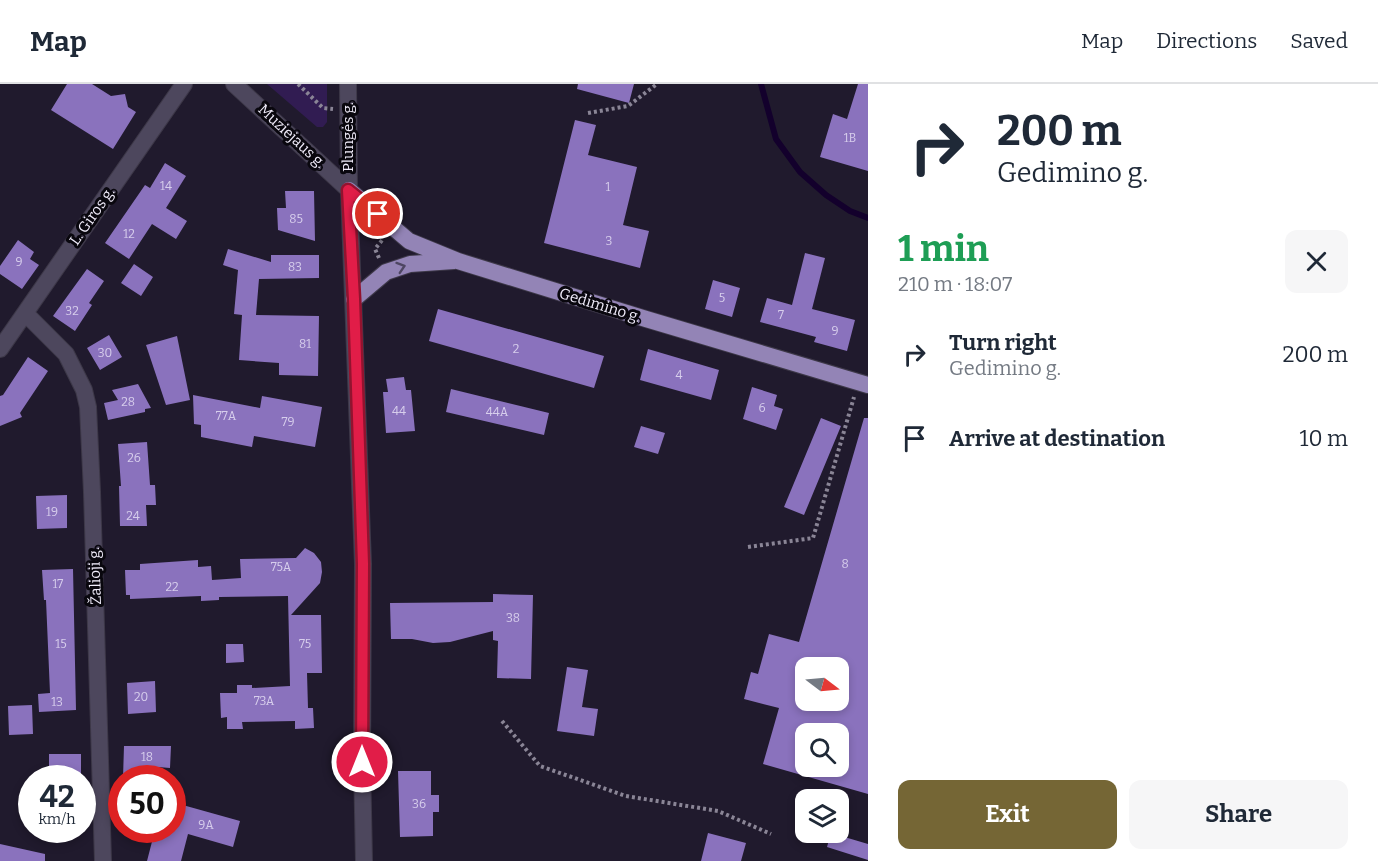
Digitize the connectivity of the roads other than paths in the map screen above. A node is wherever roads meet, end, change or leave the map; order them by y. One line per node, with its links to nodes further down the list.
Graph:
1 (184, 84): 7 (main road, L. Giros g.)
2 (234, 84): 4 (main road, Muziejaus g.)
3 (348, 84): 4 (main road, Plungės g.)
4 (348, 190): 5 (main road, Gedimino g.); 6 (main road, Plungės g.)
5 (458, 261): 6 (main road, one-way to 5); 9 (main road, Gedimino g.)
6 (354, 299): 11 (main road, Plungės g.)
7 (25, 313): 8 (main road, L. Giros g.); 10 (main road, Žalioji g.)
8 (0, 349)
9 (863, 383)
10 (103, 861)
11 (364, 861)

